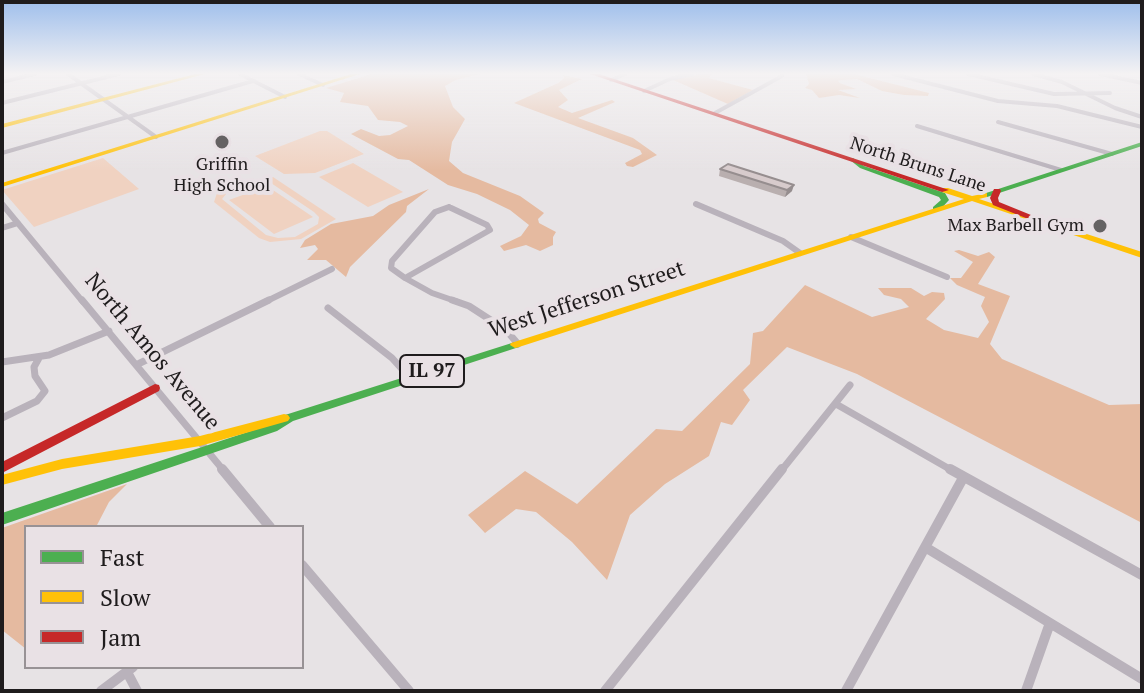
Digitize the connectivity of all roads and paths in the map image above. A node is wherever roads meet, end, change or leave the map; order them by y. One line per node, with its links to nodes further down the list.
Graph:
1 (79, 106): 13 (main road)
2 (113, 106): 10 (street)
3 (165, 106): 10 (street)
4 (255, 106): 16 (main road)
5 (694, 106): 9 (main road, North Bruns Lane)
6 (727, 106): 9 (street)
7 (1058, 106): 15 (street)
8 (1117, 106): 11 (street)
9 (715, 113): 20 (main road, North Bruns Lane)
10 (128, 117): 16 (street); 18 (street)
11 (1142, 117)
12 (998, 122): 19 (street)
13 (2, 126)
14 (917, 126): 21 (street)
15 (1142, 127)
16 (156, 137): 22 (main road)
17 (1142, 144): 19 (main road, West Jefferson Street / IL 97)
18 (2, 153)
19 (1112, 154): 21 (main road, West Jefferson Street / IL 97)
20 (853, 160): 24 (main road, North Bruns Lane); 27 (main road)
21 (1061, 170): 23 (main road, West Jefferson Street / IL 97)
22 (2, 185)
23 (997, 191): 24 (main road, West Jefferson Street / IL 97); 30 (main road)
24 (970, 200): 27 (main road, West Jefferson Street / IL 97); 30 (main road, North Bruns Lane)
25 (2, 204): 28 (street, North Amos Avenue)
26 (696, 204): 32 (street)
27 (933, 211): 31 (main road, West Jefferson Street / IL 97)
28 (18, 223): 29 (street); 38 (street, North Amos Avenue)
29 (2, 228)
30 (1059, 228): 33 (main road, North Bruns Lane)
31 (851, 237): 32 (main road, West Jefferson Street / IL 97); 35 (street)
32 (800, 253): 39 (main road, West Jefferson Street / IL 97)
33 (1142, 255)
34 (332, 269): 42 (street)
35 (947, 277)
36 (405, 278): 36 (street); 39 (street)
37 (328, 308): 43 (street)
38 (109, 331): 40 (street); 42 (street, North Amos Avenue)
39 (518, 344): 43 (main road, West Jefferson Street / IL 97)
40 (39, 358): 41 (street); 47 (street)
41 (2, 362)
42 (136, 365): 45 (street, North Amos Avenue)
43 (410, 378): 48 (main road, West Jefferson Street / IL 97)
44 (850, 385): 46 (street)
45 (155, 388): 48 (street, North Amos Avenue); 49 (main road)
46 (836, 404): 50 (street); 63 (street)
47 (2, 418)
48 (204, 445): 51 (main road, IL 97); 52 (main road, IL 97); 53 (street, North Amos Avenue)
49 (2, 468)
50 (963, 478): 54 (street); 56 (street)
51 (2, 480)
52 (2, 519)
53 (268, 525)
54 (925, 547): 57 (street); 64 (street)
55 (304, 567): 62 (street)
56 (1142, 575)
57 (1050, 623): 59 (street); 65 (street)
58 (130, 669): 60 (street); 61 (street)
59 (1142, 679)
60 (101, 691)
61 (137, 691)
62 (409, 691)
63 (605, 691)
64 (846, 691)
65 (1026, 691)

